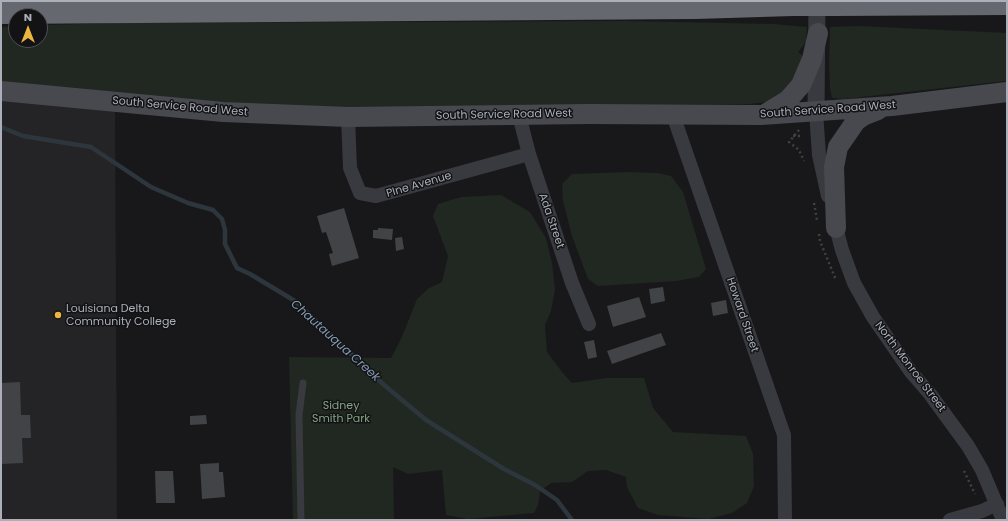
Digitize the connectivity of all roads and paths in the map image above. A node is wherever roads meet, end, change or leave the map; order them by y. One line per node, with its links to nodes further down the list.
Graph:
1 (825, 3): 2 (highway); 4 (highway, bridge); 6 (street)
2 (877, 4): 3 (highway); 5 (highway)
3 (1007, 4)
4 (1, 14)
5 (1007, 15)
6 (818, 33): 10 (street); 13 (main road)
7 (1, 92): 14 (main road, South Service Road West)
8 (1007, 92): 9 (main road, South Service Road West)
9 (894, 106): 10 (main road, South Service Road West); 16 (main road)
10 (816, 112): 13 (main road, South Service Road West); 16 (street, North Monroe Street)
11 (519, 115): 12 (main road, South Service Road West); 14 (main road, South Service Road West); 15 (street, Ada Street)
12 (673, 115): 13 (main road, South Service Road West); 21 (street, Howard Street)
13 (761, 115)
14 (348, 117): 15 (street, PIne Avenue)
15 (529, 154): 17 (street, Ada Street)
16 (836, 228): 19 (street, North Monroe Street)
17 (589, 324)
18 (303, 383): 20 (lane)
19 (997, 504): 22 (street); 23 (street, North Monroe Street)
20 (301, 520)
21 (785, 520)
22 (950, 520)
23 (1003, 520)

